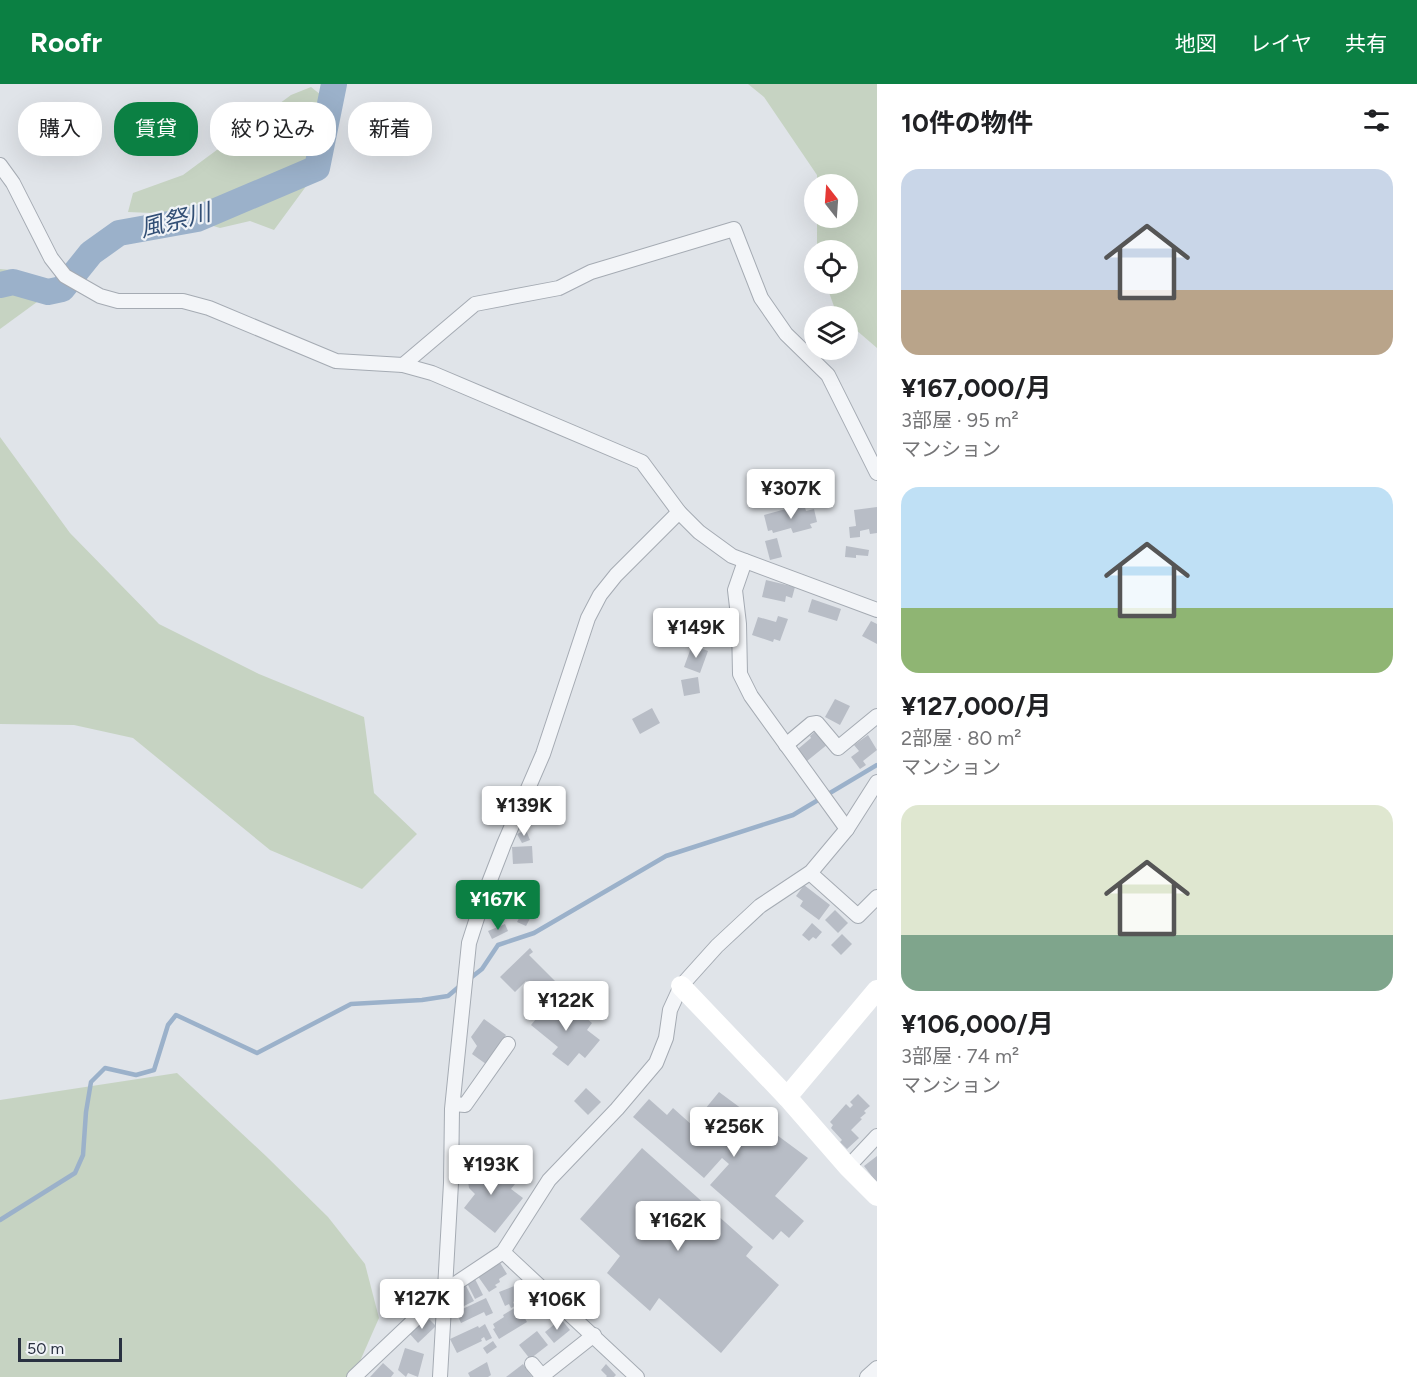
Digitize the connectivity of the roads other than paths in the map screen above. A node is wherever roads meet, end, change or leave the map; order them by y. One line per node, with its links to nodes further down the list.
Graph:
1 (0, 165): 2 (street)
2 (403, 366): 3 (street); 4 (street)
3 (877, 473)
4 (678, 512): 5 (street); 17 (street)
5 (745, 561): 6 (street); 8 (street)
6 (877, 610)
7 (877, 716): 8 (street)
8 (786, 745): 10 (street)
9 (877, 782): 10 (street)
10 (847, 829): 11 (street)
11 (810, 873): 12 (street); 13 (street)
12 (877, 897)
13 (681, 986): 16 (street); 21 (street)
14 (877, 990): 16 (street)
15 (508, 1044): 17 (street)
16 (787, 1096): 19 (street)
17 (453, 1104): 22 (street)
18 (877, 1136): 19 (street)
19 (848, 1167): 20 (street)
20 (877, 1196)
21 (503, 1252): 22 (street); 23 (street)
22 (446, 1290): 26 (street); 27 (street)
23 (594, 1335): 24 (street); 28 (street)
24 (532, 1364)
25 (877, 1368): 29 (street)
26 (354, 1377)
27 (440, 1377)
28 (637, 1377)
29 (867, 1377)

